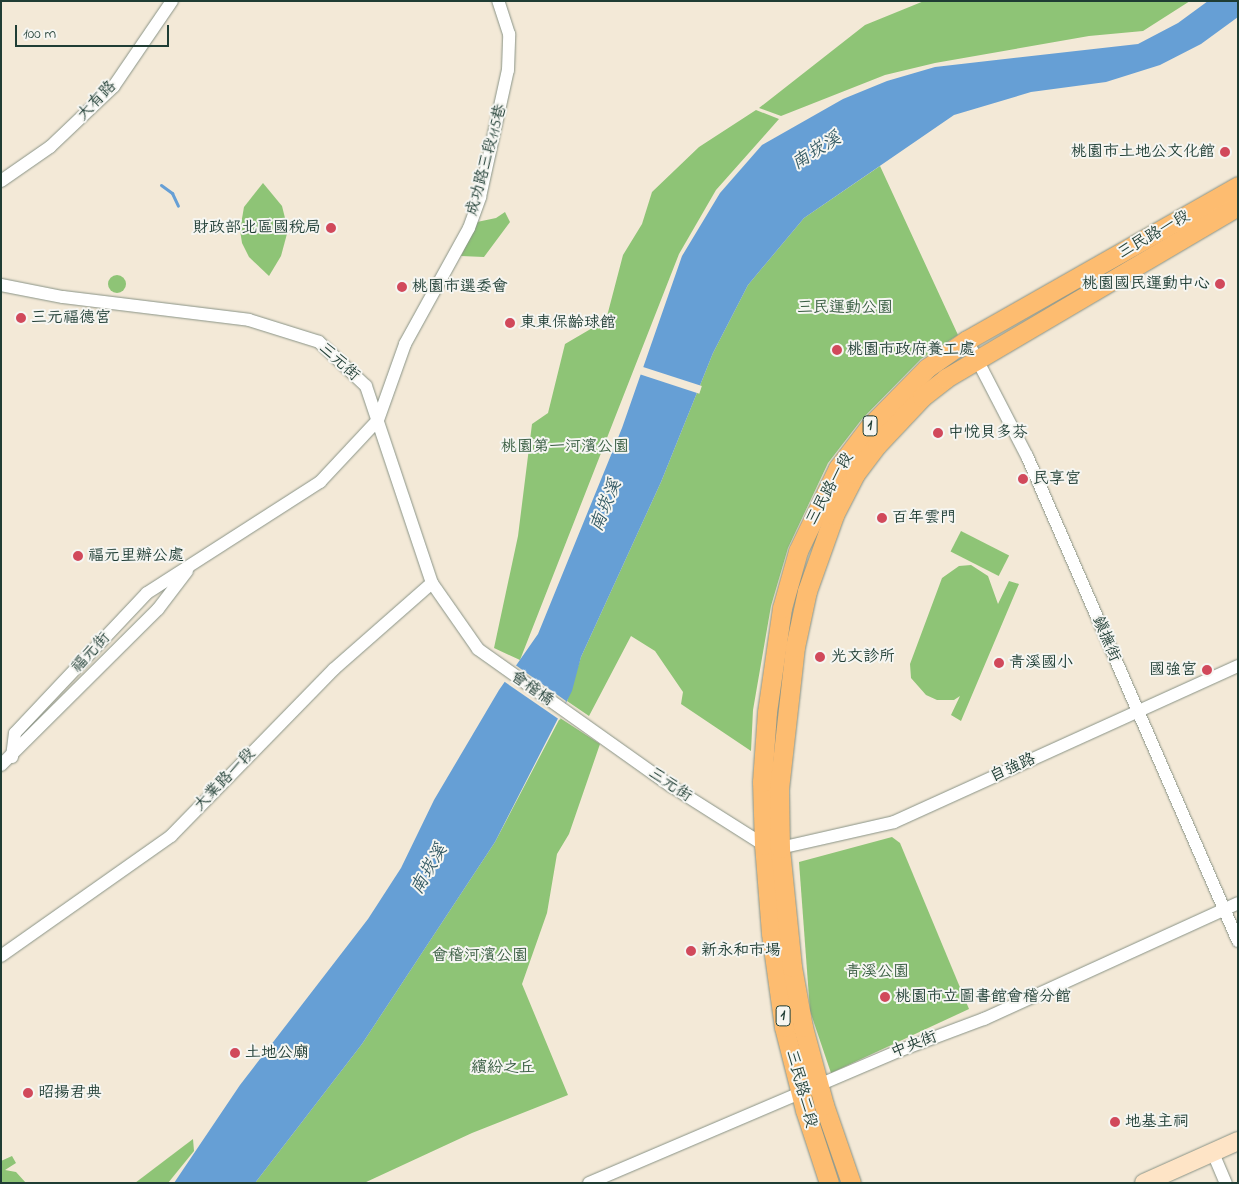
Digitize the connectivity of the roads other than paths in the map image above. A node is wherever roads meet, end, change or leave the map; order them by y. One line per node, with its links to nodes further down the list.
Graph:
1 (165, 1): 4 (street, 大有路)
2 (172, 1): 5 (street, 大有路)
3 (498, 1): 11 (street, 成功路三段115巷)
4 (1, 174)
5 (1, 181)
6 (1238, 186): 9 (main road, 三民路一段 / 1)
7 (1238, 206): 10 (main road, 三民路一段 / 1)
8 (1, 285): 11 (street, 三元街)
9 (967, 340): 10 (street, 鎮撫街); 20 (main road, 三民路一段 / 1)
10 (975, 359): 17 (street, 鎮撫街); 20 (main road, 三民路一段 / 1)
11 (378, 420): 12 (street, 福元街); 13 (street, 三元街)
12 (191, 565): 18 (street, 福元街); 18 (street, 福元街)
13 (432, 583): 14 (street, 三元街); 24 (street, 大業路一段)
14 (500, 666): 16 (street, 會稽橋)
15 (1238, 666): 17 (street, 自強路)
16 (565, 711): 20 (street, 三元街)
17 (1137, 712): 20 (street, 自強路); 22 (street, 鎮撫街)
18 (12, 757): 19 (street, 福元街)
19 (1, 765)
20 (772, 846): 25 (main road, 三民路二段 / 1); 26 (main road, 三民路二段 / 1)
21 (1238, 903): 22 (street, 中央街)
22 (1224, 910): 23 (street, 鎮撫街); 25 (street, 中央街)
23 (1238, 942)
24 (1, 956)
25 (819, 1086): 26 (street, 中央街); 32 (main road, 三民路二段 / 1)
26 (801, 1093): 29 (street, 中央街); 31 (main road, 三民路二段 / 1)
27 (1238, 1141): 28 (street)
28 (1213, 1153): 33 (street); 34 (street)
29 (615, 1178): 30 (street, 中央街)
30 (589, 1183)
31 (829, 1183)
32 (851, 1183)
33 (1144, 1183)
34 (1226, 1183)

